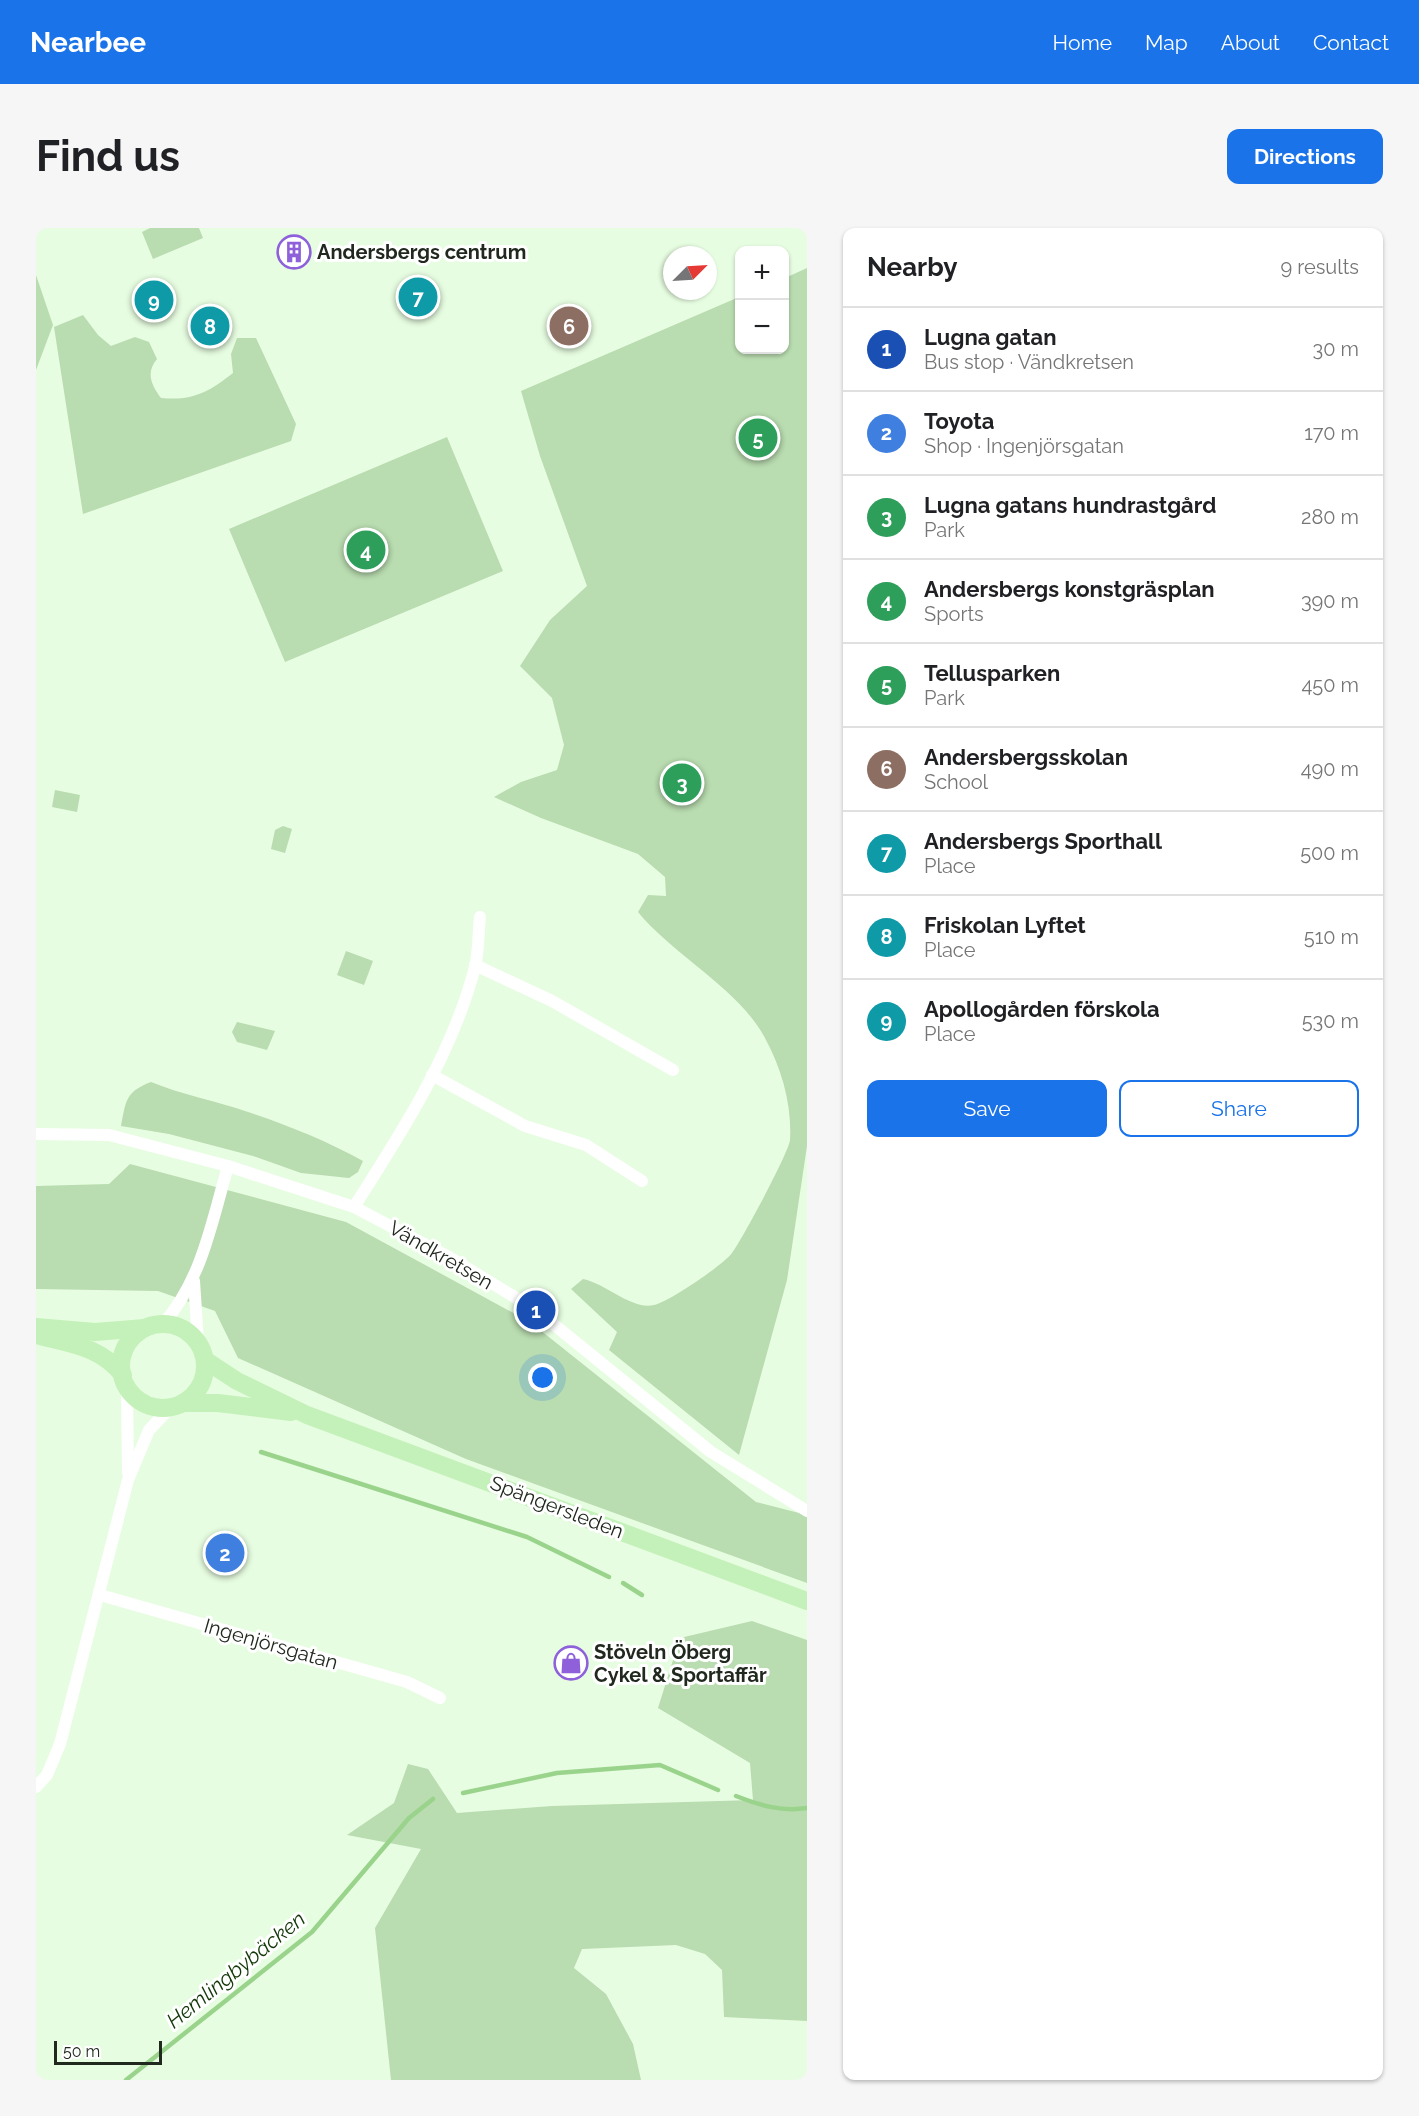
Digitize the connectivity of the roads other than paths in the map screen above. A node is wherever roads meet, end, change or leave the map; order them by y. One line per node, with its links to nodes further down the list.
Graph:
1 (480, 916): 2 (street)
2 (475, 965): 3 (street); 4 (street)
3 (673, 1070)
4 (432, 1075): 7 (street); 8 (street)
5 (36, 1134): 6 (street, Vändkretsen)
6 (228, 1166): 8 (street, Vändkretsen); 9 (street)
7 (642, 1181)
8 (354, 1208): 19 (street, Vändkretsen)
9 (194, 1279): 10 (street); 13 (street)
10 (155, 1326): 11 (main road); 13 (main road); 15 (main road)
11 (36, 1327)
12 (36, 1335): 15 (main road, Spängersleden)
13 (198, 1342): 14 (main road)
14 (205, 1360): 16 (main road); 17 (main road, Spängersleden)
15 (125, 1381): 16 (main road, Spängersleden); 18 (street)
16 (176, 1405): 17 (main road, Spängersleden); 18 (street)
17 (307, 1415): 21 (main road, Spängersleden)
18 (128, 1480): 20 (street)
19 (807, 1511)
20 (100, 1595): 22 (street, Ingenjörsgatan); 23 (street)
21 (807, 1601)
22 (440, 1698)
23 (36, 1787)

